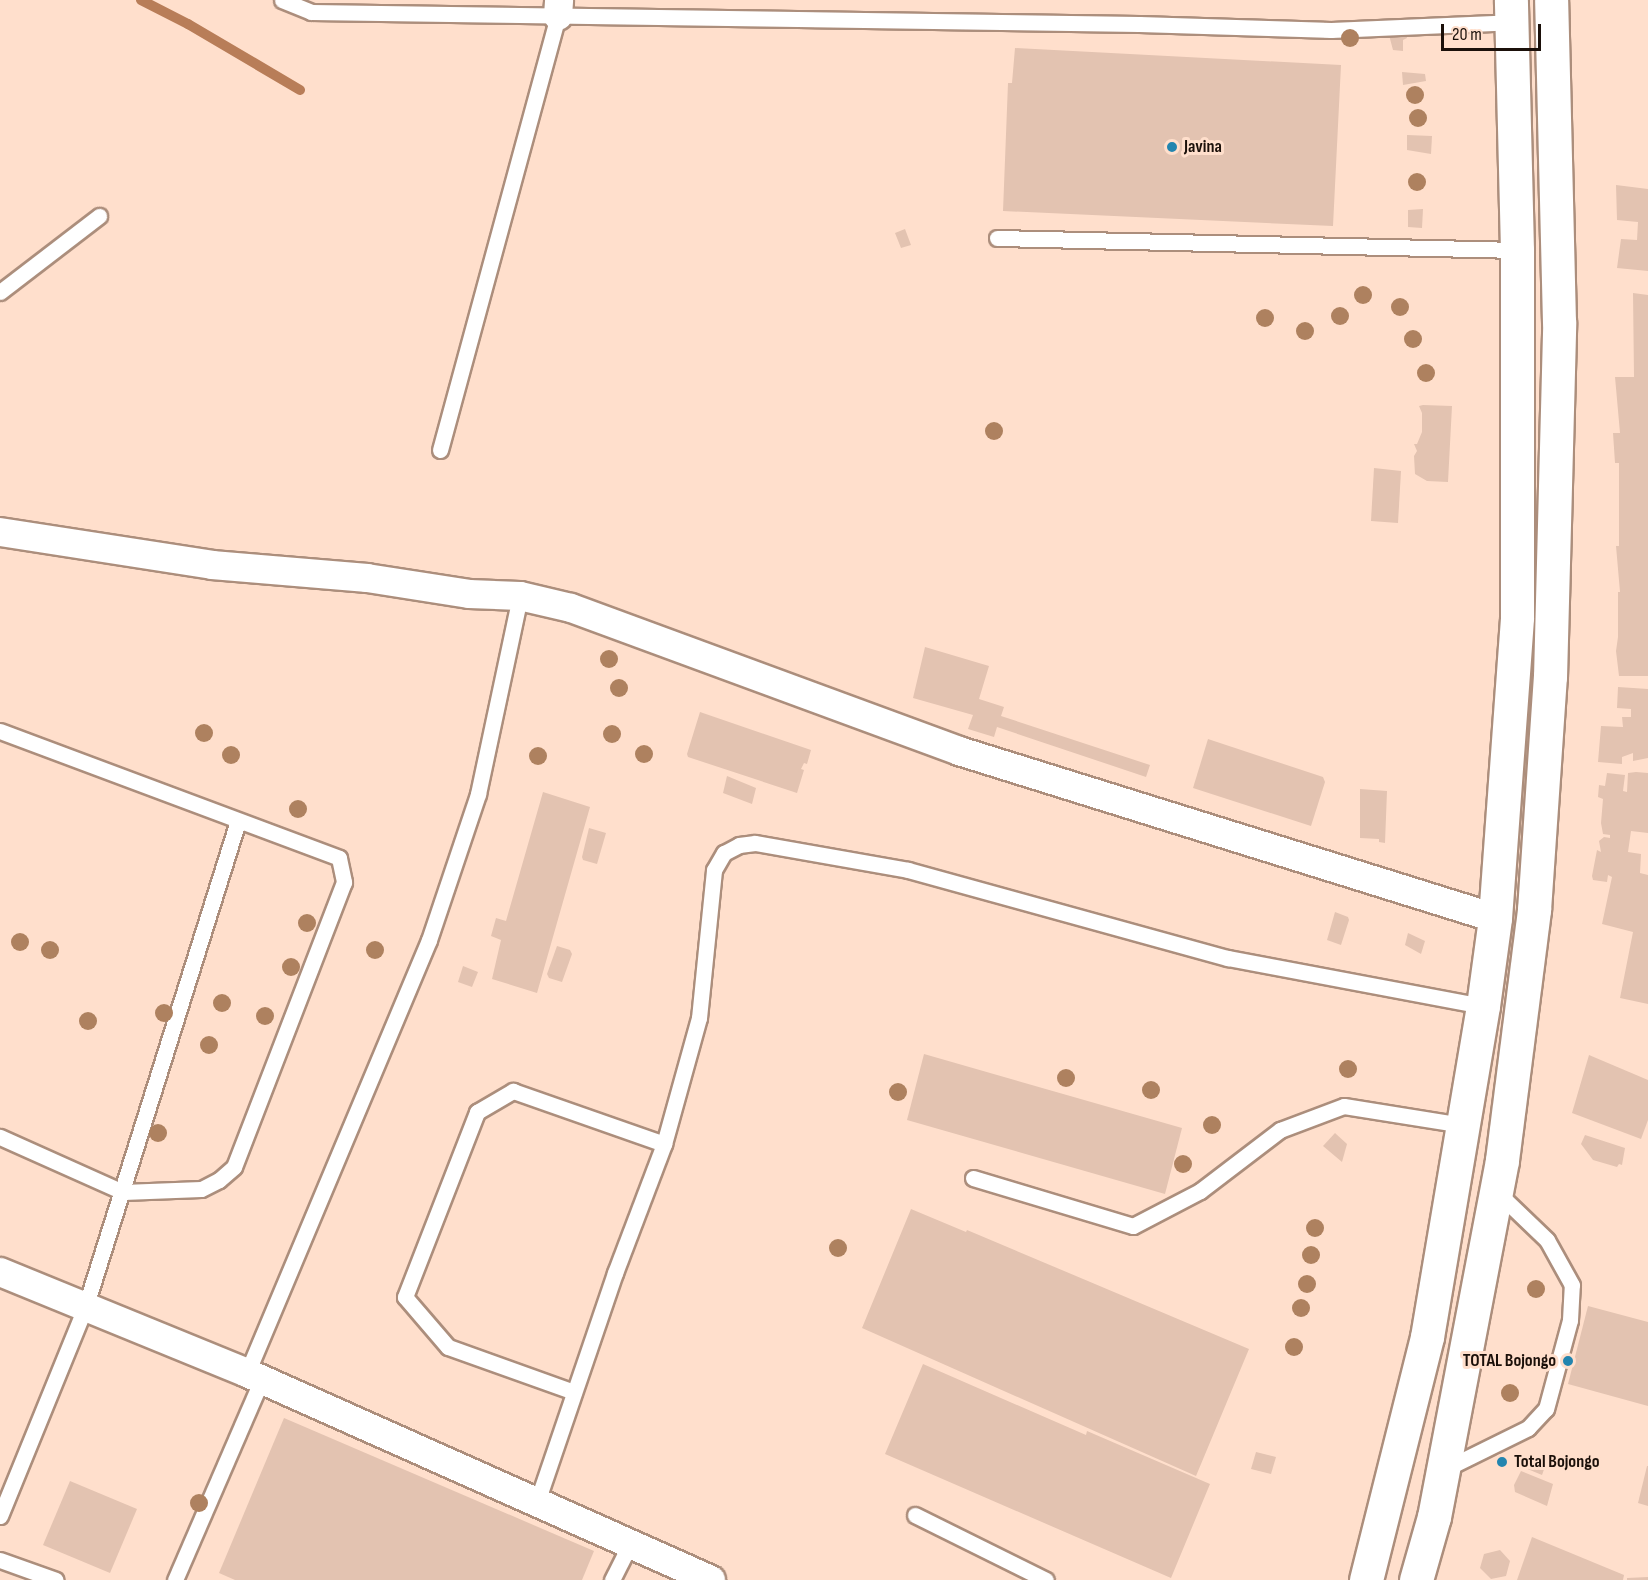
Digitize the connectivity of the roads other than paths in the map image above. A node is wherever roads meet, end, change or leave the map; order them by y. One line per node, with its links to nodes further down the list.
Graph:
1 (282, 0): 3 (lane)
2 (1551, 0): 13 (highway)
3 (559, 8): 4 (lane); 9 (lane)
4 (1511, 11): 7 (highway)
5 (99, 216): 8 (lane)
6 (997, 238): 7 (lane)
7 (1517, 250): 12 (highway)
8 (0, 292)
9 (440, 450)
10 (0, 532): 11 (street)
11 (520, 596): 16 (street); 26 (lane)
12 (1517, 617): 13 (highway); 16 (highway)
13 (1551, 620): 23 (highway)
14 (0, 731): 15 (lane)
15 (238, 820): 22 (lane); 22 (lane)
16 (1495, 918): 17 (highway)
17 (1484, 1006): 18 (highway); 20 (lane)
18 (1464, 1125): 21 (lane); 39 (highway)
19 (0, 1137): 22 (lane)
20 (664, 1144): 27 (lane); 27 (lane)
21 (973, 1178)
22 (123, 1192): 25 (lane)
23 (1497, 1192): 28 (highway); 28 (lane)
24 (0, 1272): 25 (street)
25 (85, 1308): 26 (street); 31 (lane)
26 (255, 1376): 29 (street); 35 (lane)
27 (574, 1392): 29 (lane)
28 (1443, 1470): 40 (highway)
29 (537, 1502): 32 (street)
30 (915, 1515): 38 (lane)
31 (0, 1516)
32 (630, 1544): 36 (lane); 37 (street)
33 (0, 1560): 34 (lane)
34 (56, 1580)
35 (175, 1580)
36 (612, 1580)
37 (711, 1580)
38 (1046, 1580)
39 (1366, 1580)
40 (1416, 1580)

